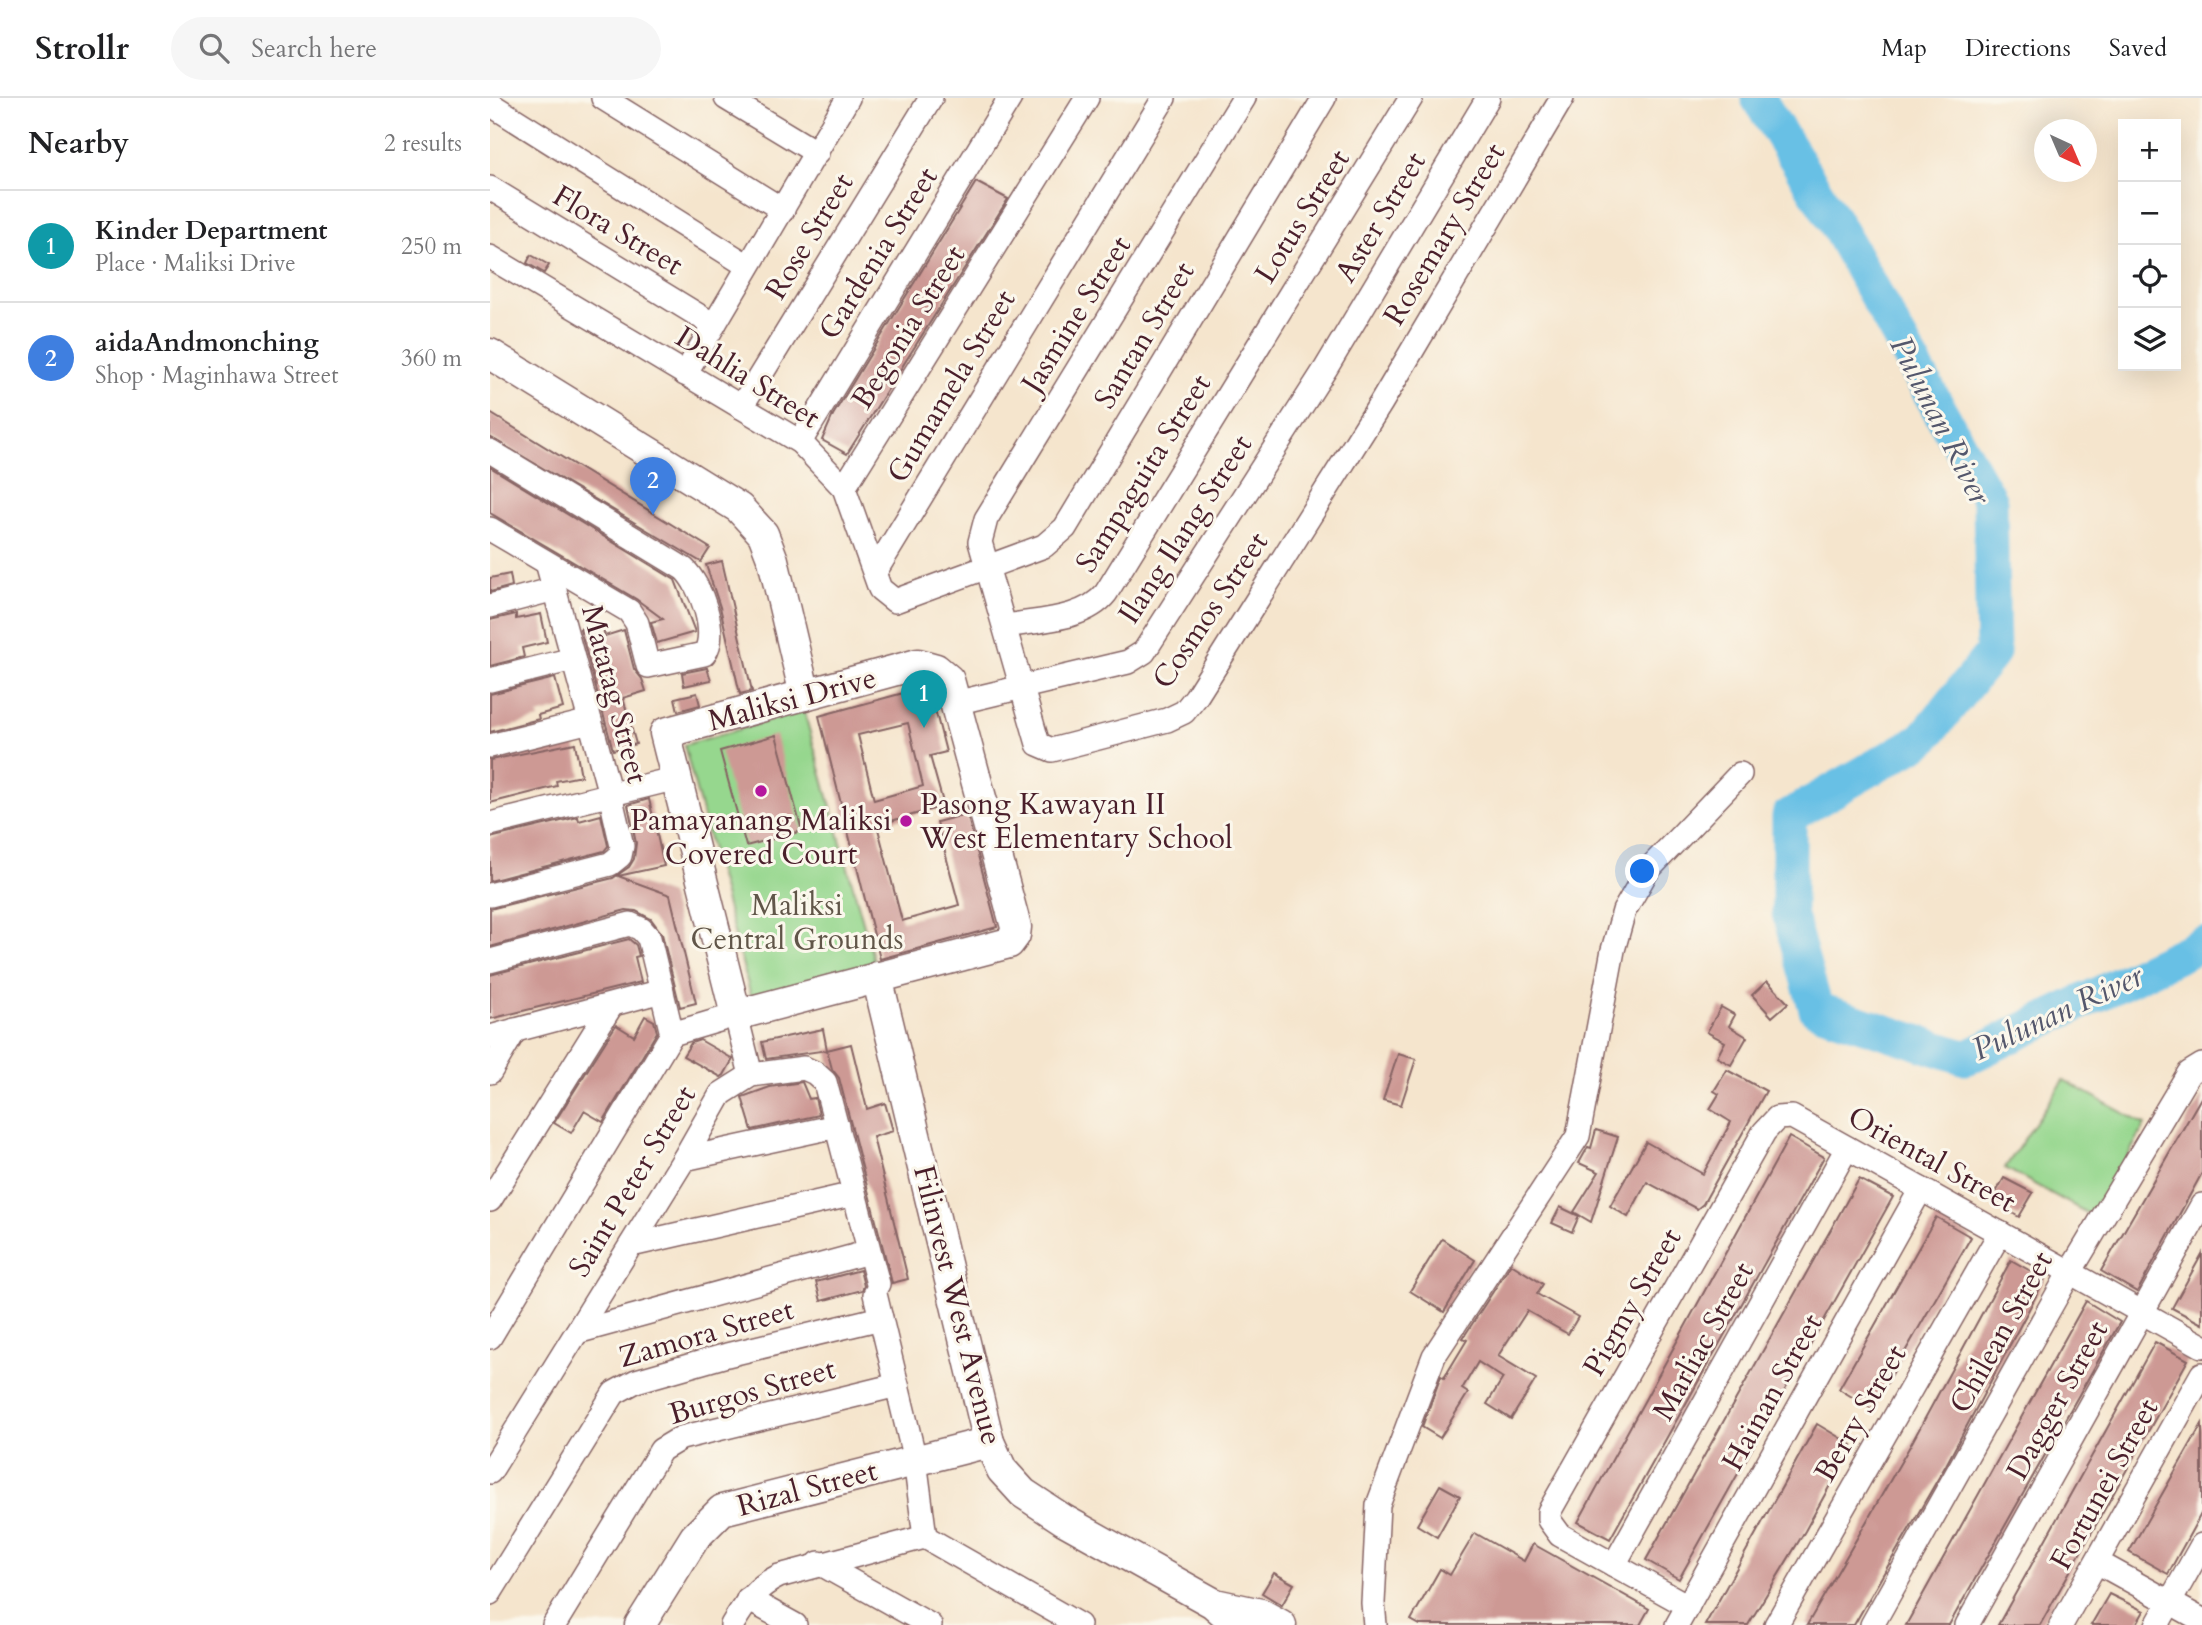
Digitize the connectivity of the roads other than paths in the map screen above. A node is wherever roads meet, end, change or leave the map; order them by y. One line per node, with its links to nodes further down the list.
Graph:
1 (603, 98): 16 (street)
2 (726, 98): 14 (street)
3 (931, 98): 25 (street, Rose Street)
4 (1010, 98): 26 (street, Gardenia Street)
5 (1087, 98): 28 (street, Begonia Street)
6 (1164, 98): 32 (street, Gumamela Street)
7 (1244, 98): 31 (street, Jasmine Street)
8 (1324, 98): 31 (street, Santan Street)
9 (1411, 98): 20 (street, Lotus Street)
10 (1488, 98): 22 (street, Aster Street)
11 (1562, 98): 24 (street, Rosemary Street)
12 (845, 99): 14 (street)
13 (490, 104): 18 (street)
14 (817, 153): 16 (street)
15 (490, 188): 19 (street, Flora Street)
16 (783, 210): 18 (street)
17 (490, 257): 23 (street, Dahlia Street)
18 (748, 266): 19 (street)
19 (714, 325): 23 (street)
20 (1268, 331): 35 (street, Sampaguita Street)
21 (490, 354): 39 (street)
22 (1326, 368): 38 (street, Ilang Ilang Street)
23 (685, 374): 25 (street, Dahlia Street)
24 (1381, 403): 38 (street, Cosmos Street)
25 (741, 407): 26 (street, Dahlia Street)
26 (800, 442): 28 (street, Dahlia Street)
27 (490, 451): 30 (street)
28 (844, 488): 32 (street, Dahlia Street)
29 (492, 531): 30 (street)
30 (548, 566): 33 (street, Matatag Street)
31 (987, 568): 32 (street, Dahlia Street); 35 (street)
32 (875, 572)
33 (555, 589): 34 (street); 36 (street, Matatag Street)
34 (490, 606)
35 (1007, 626): 38 (street)
36 (573, 659): 37 (street); 41 (street, Matatag Street)
37 (490, 680)
38 (1021, 689): 40 (street, Ilang Ilang Street)
39 (805, 695): 40 (street, Maliksi Drive); 44 (street, Maliksi Drive)
40 (955, 704): 49 (street, Maliksi Drive)
41 (590, 721): 42 (street); 45 (street, Matatag Street)
42 (490, 746)
43 (1740, 774): 100 (street)
44 (677, 778): 45 (street); 52 (street, Maliksi Drive)
45 (610, 794): 46 (street); 47 (street, Matatag Street)
46 (490, 824)
47 (490, 895)
48 (490, 961): 50 (street)
49 (877, 977): 52 (street, Maliksi Drive); 78 (street, Filinvest West Avenue)
50 (662, 991): 51 (street); 54 (street)
51 (611, 1006): 53 (street); 65 (street)
52 (736, 1015): 54 (street); 58 (street)
53 (515, 1030): 55 (street); 57 (street)
54 (672, 1034): 74 (street)
55 (490, 1037)
56 (2195, 1069): 70 (street, Chilean Street)
57 (490, 1072)
58 (751, 1075): 60 (street); 62 (street, Saint Peter Street)
59 (1777, 1118): 61 (street, Oriental Street); 85 (street, Pigmy Street)
60 (837, 1126): 62 (street); 64 (street)
61 (1847, 1148): 63 (street, Oriental Street); 85 (street, Marliac Street)
62 (684, 1159): 68 (street, Saint Peter Street)
63 (1921, 1189): 67 (street, Oriental Street); 90 (street, Hainan Street)
64 (854, 1194): 68 (street); 69 (street)
65 (490, 1200)
66 (2202, 1205): 71 (street, Dagger Street)
67 (2000, 1233): 70 (street, Oriental Street); 101 (street, Berry Street)
68 (631, 1245): 73 (street, Saint Peter Street)
69 (869, 1252): 72 (street); 73 (street, Saint Peter Street)
70 (2070, 1272): 71 (street, Oriental Street); 102 (street, Chilean Street)
71 (2142, 1312): 75 (street, Oriental Street); 103 (street, Dagger Street)
72 (881, 1318): 77 (street); 86 (street, Zamora Street)
73 (577, 1332): 80 (street, Saint Peter Street)
74 (490, 1337)
75 (2202, 1346)
76 (2202, 1374): 83 (street, Fortunei Street)
77 (897, 1385): 79 (street); 92 (street, Burgos Street)
78 (989, 1442): 79 (street, Rizal Street); 89 (street, Filinvest West Avenue)
79 (915, 1460): 81 (street); 93 (street, Rizal Street)
80 (490, 1472)
81 (925, 1536): 84 (street); 97 (street)
82 (2202, 1545): 88 (street)
83 (2097, 1562): 88 (street); 104 (street, Fortunei Street)
84 (819, 1563): 87 (street); 96 (street)
85 (1614, 1565): 90 (street)
86 (490, 1593)
87 (748, 1598): 94 (street); 95 (street)
88 (2170, 1602): 91 (street); 105 (street)
89 (1213, 1603): 98 (street, Filinvest West Avenue); 99 (street, Filinvest West Avenue)
90 (1683, 1616)
91 (2202, 1620)
92 (554, 1625)
93 (640, 1625)
94 (732, 1625)
95 (795, 1625)
96 (930, 1625)
97 (1079, 1625)
98 (1238, 1625)
99 (1281, 1625)
100 (1375, 1625)
101 (1776, 1625)
102 (1872, 1625)
103 (1967, 1625)
104 (2061, 1625)
105 (2157, 1625)

